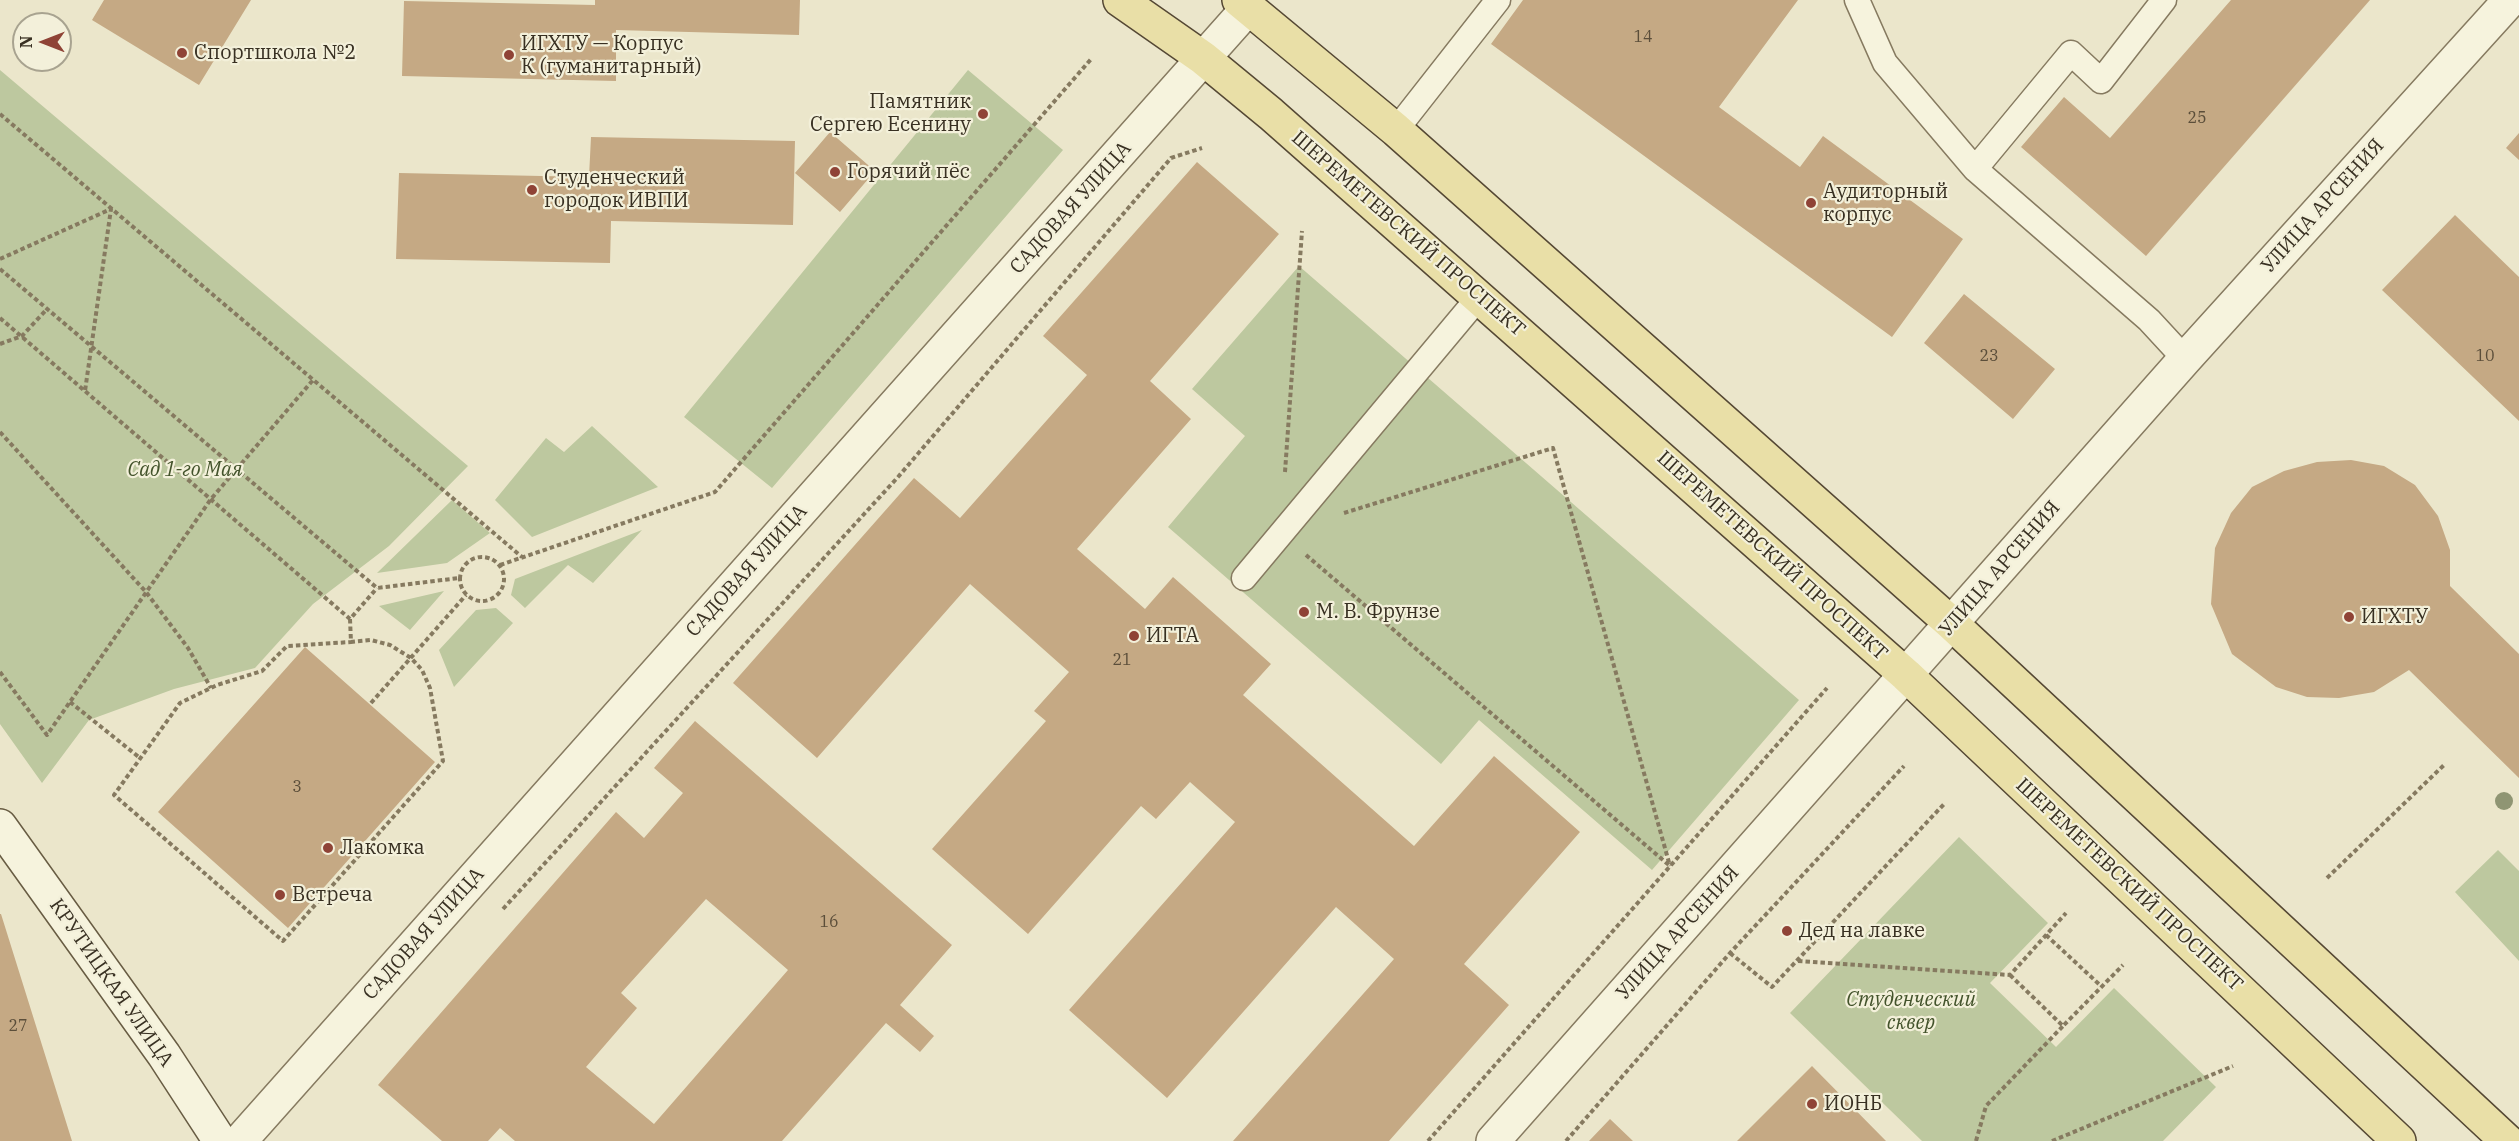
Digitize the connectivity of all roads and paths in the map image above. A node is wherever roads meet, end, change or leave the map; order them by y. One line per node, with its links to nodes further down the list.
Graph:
1 (1120, 0): 8 (main road, ШЕРЕМЕТЕВСКИЙ ПРОСПЕКТ)
2 (1498, 0): 10 (lane)
3 (1857, 0): 12 (lane)
4 (2164, 0): 12 (lane)
5 (2510, 0): 23 (street, УЛИЦА АРСЕНИЯ)
6 (1247, 2): 8 (street, САДОВАЯ УЛИЦА); 10 (main road)
7 (1092, 58): 32 (path)
8 (1203, 58): 17 (main road, ШЕРЕМЕТЕВСКИЙ ПРОСПЕКТ); 67 (street, САДОВАЯ УЛИЦА)
9 (0, 114): 13 (path)
10 (1396, 130): 40 (main road)
11 (1202, 148): 57 (path)
12 (1975, 169): 23 (lane)
13 (111, 208): 15 (path); 22 (path); 24 (path)
14 (1302, 231): 28 (path)
15 (0, 259)
16 (0, 269): 18 (path)
17 (1479, 297): 31 (lane); 44 (main road, ШЕРЕМЕТЕВСКИЙ ПРОСПЕКТ)
18 (47, 309): 20 (path); 22 (path)
19 (0, 318): 20 (path)
20 (22, 336): 21 (path); 25 (path)
21 (0, 344)
22 (93, 347): 25 (path); 27 (path)
23 (2185, 359): 40 (street, УЛИЦА АРСЕНИЯ)
24 (313, 380): 27 (path); 32 (path)
25 (85, 391): 29 (path)
26 (0, 432): 37 (path)
27 (237, 469): 29 (path); 36 (path)
28 (1285, 475)
29 (211, 499): 37 (path); 39 (path)
30 (1338, 515): 54 (path)
31 (1281, 533): 35 (lane); 54 (path)
32 (523, 557): 33 (path)
33 (500, 565): 34 (path); 38 (path)
34 (459, 578): 36 (path); 38 (path)
35 (1244, 578)
36 (377, 588): 39 (path)
37 (146, 592): 45 (path); 47 (path)
38 (466, 595): 42 (path)
39 (350, 619): 41 (path)
40 (1952, 624): 44 (street, УЛИЦА АРСЕНИЯ); 74 (main road)
41 (351, 642): 42 (path); 45 (path)
42 (411, 658): 48 (path); 49 (path)
43 (0, 672): 47 (path)
44 (1906, 675): 69 (street, УЛИЦА АРСЕНИЯ); 73 (main road, ШЕРЕМЕТЕВСКИЙ ПРОСПЕКТ)
45 (211, 688): 49 (path)
46 (1827, 688): 54 (path)
47 (70, 702): 49 (path)
48 (371, 703)
49 (140, 758)
50 (2444, 765): 55 (path)
51 (1904, 766): 59 (path)
52 (1945, 803): 60 (path)
53 (0, 826): 66 (street, КРУТИЦКАЯ УЛИЦА)
54 (1670, 866): 68 (path)
55 (2327, 878)
56 (2066, 913): 58 (path)
57 (498, 915)
58 (2046, 935): 62 (path); 63 (path)
59 (1730, 953): 60 (path); 70 (path)
60 (1797, 961): 62 (path)
61 (2123, 965): 63 (path)
62 (2010, 975): 64 (path)
63 (2101, 986): 64 (path)
64 (2063, 1026): 71 (path)
65 (2233, 1066): 72 (path)
66 (220, 1141)
67 (240, 1141)
68 (1428, 1141)
69 (1493, 1141)
70 (1566, 1141)
71 (1976, 1141)
72 (2052, 1141)
73 (2399, 1141)
74 (2507, 1141)

